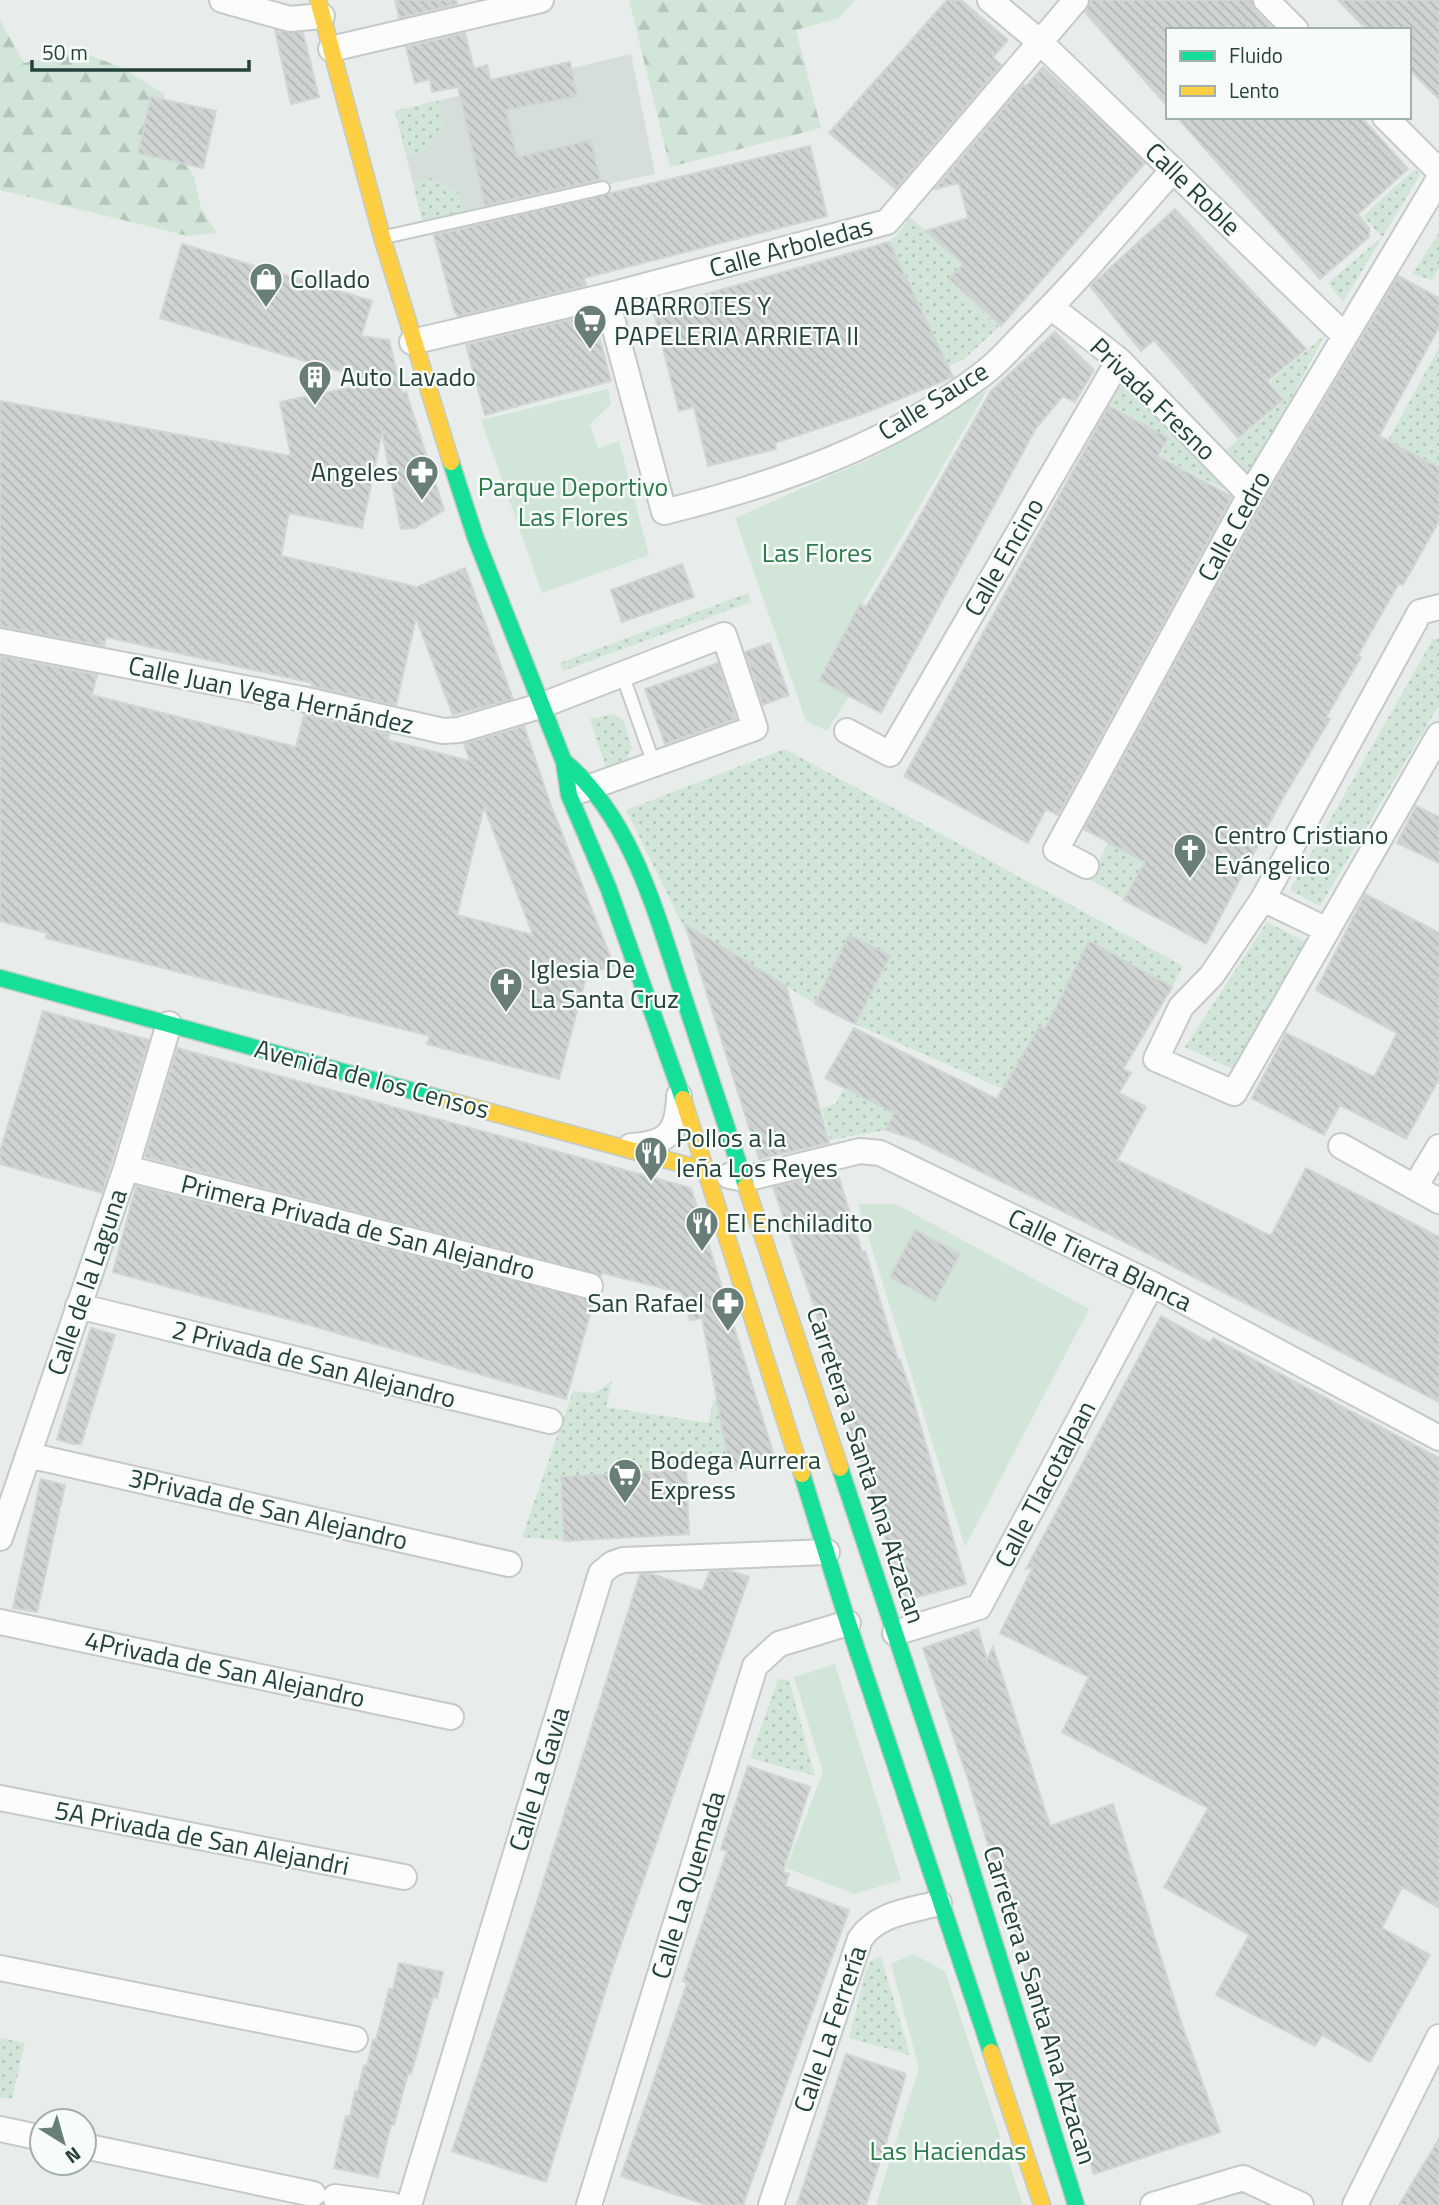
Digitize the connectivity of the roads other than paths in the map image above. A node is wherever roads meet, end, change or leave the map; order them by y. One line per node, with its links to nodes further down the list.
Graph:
1 (222, 0): 6 (street)
2 (541, 0): 9 (street)
3 (990, 0): 8 (street, Calle Roble)
4 (1076, 0): 8 (street, Calle Arboledas)
5 (1266, 0): 7 (street)
6 (320, 8): 9 (street, Carretera a Santa Ana Atzacan)
7 (1294, 28)
8 (1041, 43): 11 (street, Calle Roble); 16 (street, Calle Arboledas)
9 (331, 49): 15 (street, Carretera a Santa Ana Atzacan)
10 (1387, 119): 12 (street)
11 (1173, 170): 17 (street, Calle Sauce); 18 (street, Calle Roble)
12 (1439, 171)
13 (1439, 179): 18 (street, Calle Cedro)
14 (603, 188): 15 (lane)
15 (382, 237): 19 (street, Carretera a Santa Ana Atzacan)
16 (606, 296): 17 (street, Calle Sauce); 19 (street, Calle Arboledas)
17 (1051, 307): 20 (street, Privada Fresno)
18 (1345, 337): 21 (street, Calle Cedro)
19 (412, 342): 25 (street, Carretera a Santa Ana Atzacan)
20 (1119, 360): 21 (street, Privada Fresno); 26 (street, Calle Encino)
21 (1250, 495): 31 (street, Calle Cedro)
22 (1439, 607): 32 (street)
23 (0, 641): 25 (street, Calle Juan Vega Hernández)
24 (622, 674): 25 (street, Calle Juan Vega Hernández); 29 (lane); 29 (street, Calle Juan Vega Hernández)
25 (540, 706): 28 (street, Carretera a Santa Ana Atzacan)
26 (847, 731)
27 (1439, 735): 33 (street)
28 (564, 762): 30 (street, Carretera a Santa Ana Atzacan); 30 (street, Carretera a Santa Ana Atzacan)
29 (654, 764): 30 (street)
30 (580, 791): 36 (street, Carretera a Santa Ana Atzacan); 42 (street, Carretera a Santa Ana Atzacan)
31 (1086, 866)
32 (1263, 899): 33 (street); 33 (street)
33 (1325, 929)
34 (0, 978): 35 (street, Avenida de los Censos)
35 (169, 1024): 39 (street, Avenida de los Censos); 40 (street, Calle de la Laguna)
36 (679, 1091): 39 (street); 41 (street, Carretera a Santa Ana Atzacan)
37 (1341, 1146): 43 (street)
38 (1439, 1146): 43 (street)
39 (620, 1147): 41 (street, Avenida de los Censos)
40 (126, 1168): 46 (street, Primera Privada de San Alejandro); 47 (street, Calle de la Laguna)
41 (708, 1171): 42 (street, Avenida de los Censos); 52 (street, Carretera a Santa Ana Atzacan)
42 (745, 1179): 45 (street, Calle Tierra Blanca); 56 (street, Carretera a Santa Ana Atzacan)
43 (1416, 1187): 44 (street)
44 (1439, 1201)
45 (1152, 1284): 49 (street, Calle Tierra Blanca); 56 (street, Calle Tlacotalpan)
46 (590, 1286)
47 (78, 1307): 48 (street, 2 Privada de San Alejandro); 50 (street, Calle de la Laguna)
48 (550, 1421)
49 (1439, 1438)
50 (27, 1455): 51 (street, Calle de la Laguna); 53 (street, 3Privada de San Alejandro)
51 (0, 1538)
52 (827, 1552): 55 (street, Carretera a Santa Ana Atzacan); 68 (street, Calle La Gavia)
53 (509, 1564)
54 (0, 1622): 57 (street, 4Privada de San Alejandro)
55 (848, 1623): 60 (street, Carretera a Santa Ana Atzacan); 69 (street, Calle La Quemada)
56 (895, 1633): 72 (street, Carretera a Santa Ana Atzacan)
57 (451, 1717)
58 (0, 1798): 59 (street, 5A Privada de San Alejandri)
59 (404, 1877)
60 (939, 1903): 70 (street, Calle La Ferrería); 71 (street, Carretera a Santa Ana Atzacan)
61 (0, 1968): 63 (street)
62 (1439, 2037): 75 (street)
63 (355, 2039)
64 (0, 2129): 65 (street)
65 (28, 2135)
66 (98, 2149): 67 (street)
67 (392, 2205)
68 (409, 2205)
69 (589, 2205)
70 (771, 2205)
71 (1042, 2205)
72 (1076, 2205)
73 (1153, 2205): 74 (street)
74 (1301, 2205)
75 (1355, 2205)

